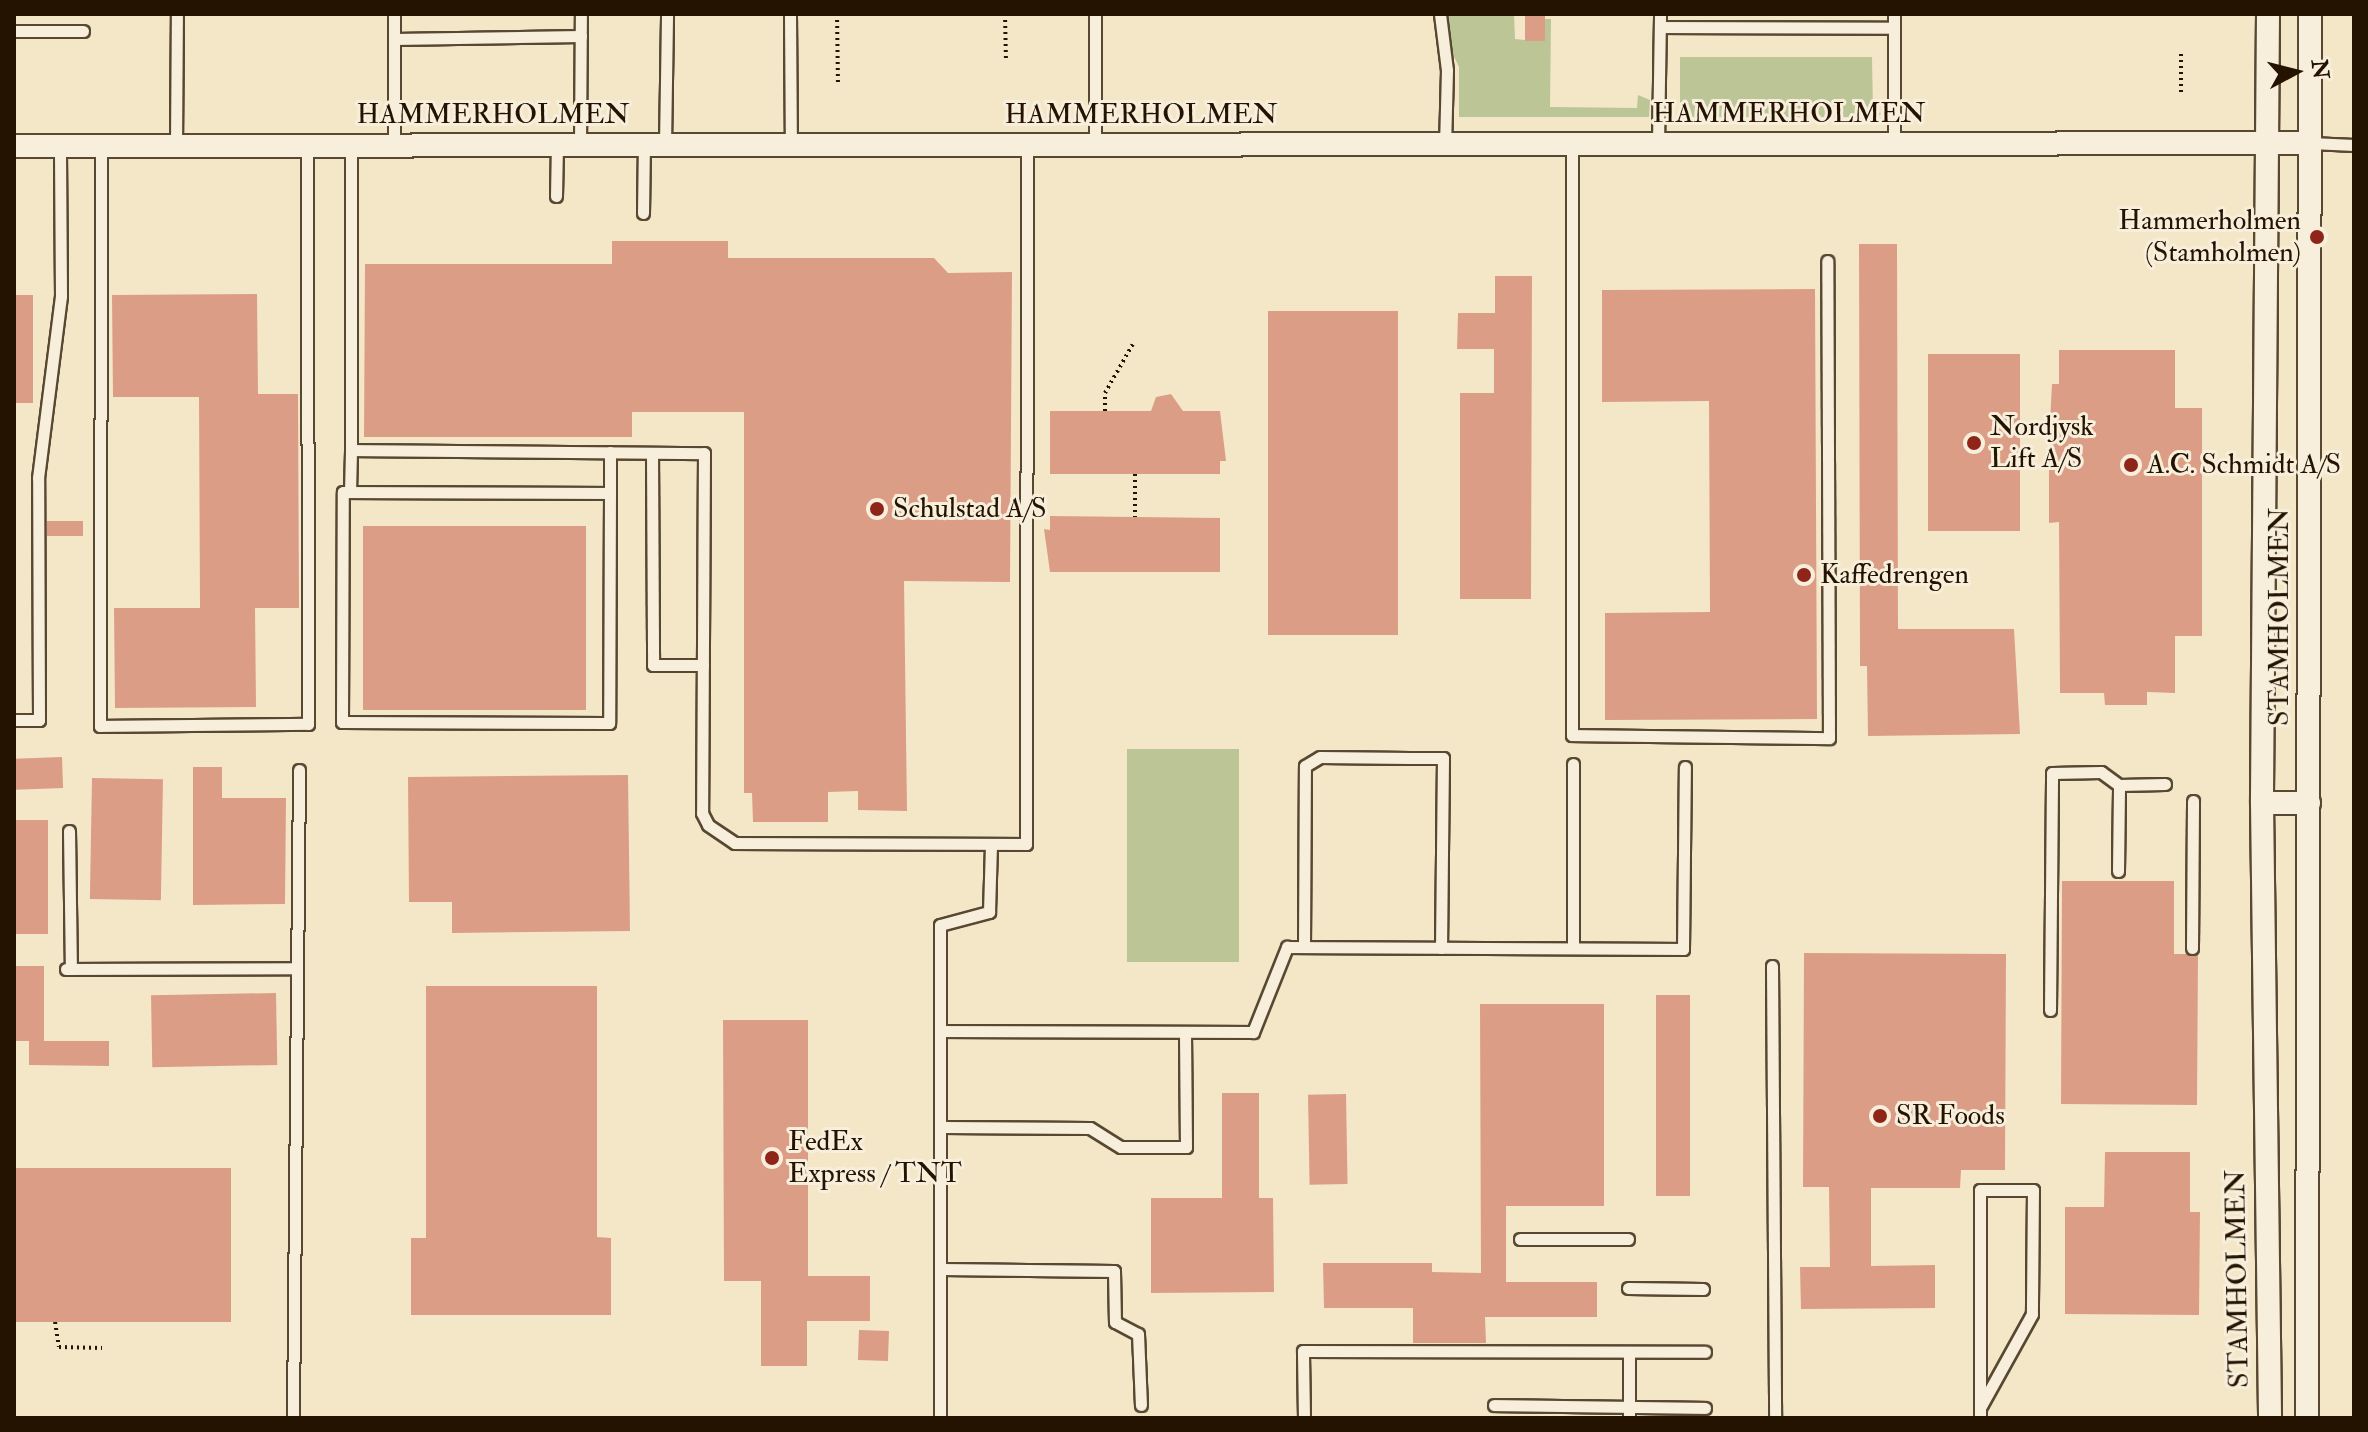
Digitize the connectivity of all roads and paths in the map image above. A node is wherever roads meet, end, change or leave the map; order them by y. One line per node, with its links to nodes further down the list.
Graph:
1 (177, 14): 40 (lane)
2 (394, 14): 19 (lane)
3 (581, 14): 18 (lane)
4 (667, 14): 32 (lane)
5 (790, 14): 33 (lane)
6 (837, 14): 22 (path)
7 (1005, 14): 21 (path)
8 (1095, 14): 35 (lane)
9 (1440, 14): 26 (lane)
10 (1660, 14): 14 (lane)
11 (1894, 14): 15 (lane)
12 (2268, 14): 24 (street, STAMHOLMEN)
13 (2310, 14): 25 (street, STAMHOLMEN)
14 (1660, 27): 15 (lane); 28 (lane)
15 (1894, 28): 29 (lane)
16 (14, 31): 17 (lane)
17 (83, 31)
18 (581, 36): 19 (lane); 31 (lane)
19 (394, 39): 43 (lane)
20 (2181, 51): 23 (path)
21 (1006, 60)
22 (838, 85)
23 (2181, 92)
24 (2268, 143): 25 (street); 29 (street, HAMMERHOLMEN); 64 (street, STAMHOLMEN)
25 (2311, 143): 36 (lane); 65 (street, STAMHOLMEN)
26 (1445, 144): 27 (street, HAMMERHOLMEN); 35 (street, HAMMERHOLMEN)
27 (1572, 144): 28 (street, HAMMERHOLMEN); 46 (lane)
28 (1658, 144): 29 (street, HAMMERHOLMEN)
29 (1894, 144)
30 (557, 145): 31 (street, HAMMERHOLMEN); 43 (street, HAMMERHOLMEN); 44 (lane)
31 (580, 145): 32 (street, HAMMERHOLMEN)
32 (654, 145): 33 (street, HAMMERHOLMEN); 45 (lane)
33 (791, 145): 34 (street, HAMMERHOLMEN)
34 (1027, 145): 35 (street, HAMMERHOLMEN); 67 (lane)
35 (1095, 145)
36 (2354, 145)
37 (14, 146): 38 (street, HAMMERHOLMEN)
38 (60, 146): 39 (street, HAMMERHOLMEN); 57 (lane)
39 (101, 146): 40 (street, HAMMERHOLMEN); 41 (lane)
40 (176, 146): 41 (street, HAMMERHOLMEN)
41 (307, 146): 42 (street, HAMMERHOLMEN)
42 (351, 146): 43 (street, HAMMERHOLMEN); 49 (lane)
43 (394, 146)
44 (556, 196)
45 (643, 213)
46 (1827, 261)
47 (1133, 344): 48 (path)
48 (1105, 411)
49 (351, 450): 50 (lane); 53 (lane)
50 (610, 452): 51 (lane); 54 (lane)
51 (652, 453): 56 (lane); 56 (lane)
52 (1135, 474): 55 (path)
53 (350, 492): 54 (lane); 54 (lane)
54 (610, 493)
55 (1135, 517)
56 (703, 665): 67 (lane)
57 (14, 720)
58 (1573, 764): 71 (lane)
59 (1685, 767): 71 (lane)
60 (299, 770): 74 (lane)
61 (2165, 784): 62 (lane)
62 (2119, 785): 68 (lane); 75 (lane)
63 (2193, 801): 72 (lane)
64 (2262, 803): 65 (street); 97 (street, STAMHOLMEN)
65 (2309, 803): 98 (street, STAMHOLMEN)
66 (69, 831): 74 (lane)
67 (991, 844): 76 (lane)
68 (2118, 871)
69 (1304, 947): 70 (lane); 70 (lane); 77 (lane)
70 (1441, 948): 71 (lane)
71 (1573, 948)
72 (2192, 948)
73 (1772, 966): 96 (lane)
74 (297, 968): 93 (lane)
75 (2050, 1010)
76 (942, 1031): 77 (lane); 78 (lane)
77 (1185, 1032): 78 (lane)
78 (943, 1127): 81 (lane)
79 (1520, 1239): 80 (lane)
80 (1628, 1239)
81 (942, 1269): 88 (lane); 94 (lane)
82 (1628, 1288): 83 (lane)
83 (1703, 1289)
84 (55, 1322): 85 (path)
85 (102, 1348)
86 (1629, 1352): 87 (lane); 91 (lane); 95 (lane)
87 (1705, 1352)
88 (1141, 1405)
89 (1494, 1405): 91 (lane)
90 (1705, 1408): 91 (lane)
91 (1629, 1412)
92 (1980, 1413): 92 (lane)
93 (293, 1418)
94 (940, 1418)
95 (1304, 1418)
96 (1775, 1418)
97 (2270, 1418)
98 (2307, 1418)

